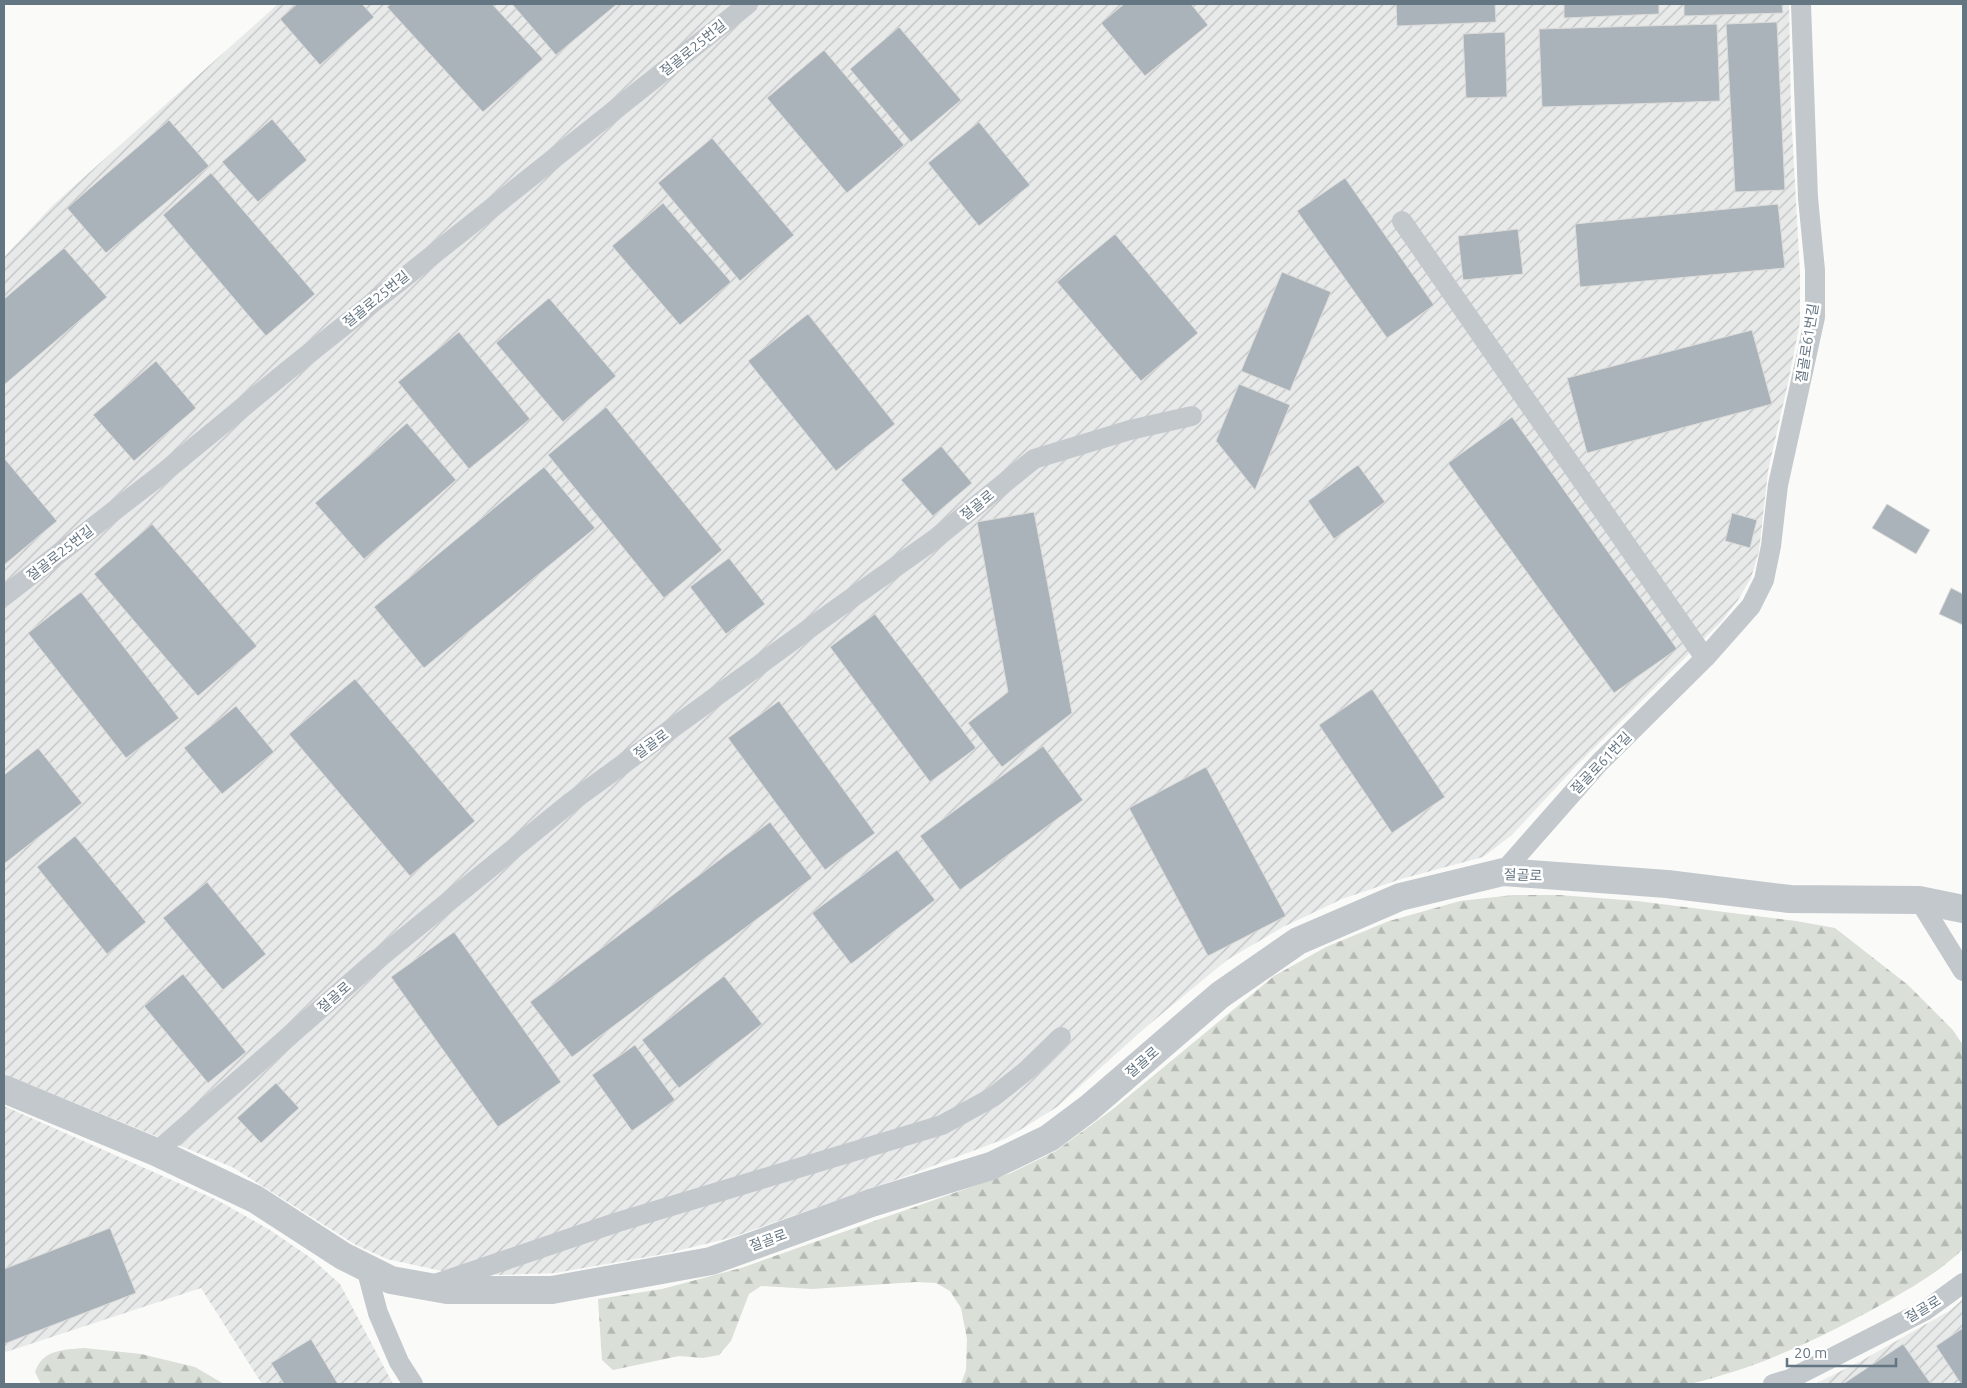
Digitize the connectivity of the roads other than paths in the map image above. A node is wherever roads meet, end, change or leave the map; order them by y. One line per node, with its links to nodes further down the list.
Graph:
1 (748, 4): 5 (lane, 절골로25번길)
2 (1801, 4): 6 (lane, 절골로61번길)
3 (1402, 221): 6 (lane)
4 (1192, 416): 13 (lane, 절골로)
5 (4, 596)
6 (1706, 658): 7 (lane, 절골로61번길)
7 (1503, 872): 8 (street, 절골로); 16 (street, 절골로)
8 (1918, 900): 9 (street, 절골로); 10 (lane)
9 (1963, 909)
10 (1963, 971)
11 (1061, 1037): 16 (lane)
12 (4, 1089): 13 (street, 절골로)
13 (156, 1152): 14 (street, 절골로)
14 (366, 1268): 16 (street, 절골로); 17 (lane)
15 (1963, 1283): 18 (lane, 절골로)
16 (428, 1286)
17 (413, 1384)
18 (1773, 1384)

